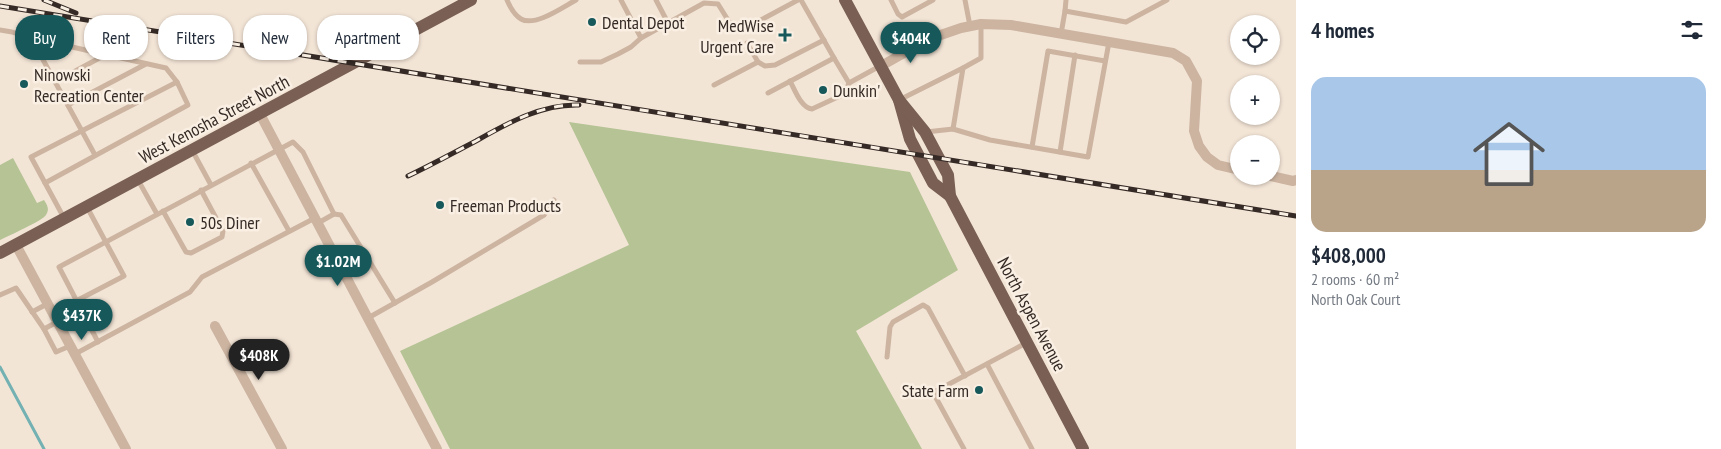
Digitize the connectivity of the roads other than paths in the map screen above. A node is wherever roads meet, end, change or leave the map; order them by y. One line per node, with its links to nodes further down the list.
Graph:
1 (471, 0): 19 (main road, West Kenosha Street North)
2 (507, 0): 3 (lane)
3 (576, 0)
4 (621, 0): 23 (lane)
5 (656, 0): 16 (lane)
6 (800, 0): 14 (lane); 24 (lane)
7 (846, 0): 37 (main road, North Aspen Avenue)
8 (891, 0): 9 (lane)
9 (933, 0)
10 (965, 0): 18 (lane)
11 (1066, 0): 15 (lane)
12 (1167, 0): 15 (lane)
13 (705, 2): 14 (lane); 16 (lane)
14 (718, 2)
15 (1065, 11): 22 (lane)
16 (668, 23): 23 (lane)
17 (982, 24): 18 (street); 22 (street); 38 (lane)
18 (970, 26): 37 (street)
19 (419, 28)
20 (0, 30): 21 (lane)
21 (15, 33)
22 (1061, 34): 25 (street)
23 (641, 38): 34 (lane)
24 (824, 40): 28 (lane); 35 (lane)
25 (1109, 42): 33 (lane); 57 (street)
26 (747, 43): 35 (lane)
27 (1075, 55): 33 (lane); 51 (lane); 54 (lane)
28 (834, 58): 39 (lane); 42 (lane)
29 (43, 60): 40 (lane)
30 (97, 60): 40 (lane)
31 (128, 60): 36 (lane)
32 (360, 60): 47 (main road, West Kenosha Street North)
33 (1105, 61): 54 (lane)
34 (580, 62)
35 (758, 62): 43 (lane)
36 (146, 64): 41 (lane); 46 (lane)
37 (880, 66): 42 (lane); 45 (main road, North Aspen Avenue)
38 (963, 68): 45 (lane); 48 (lane)
39 (790, 81): 42 (lane); 44 (lane)
40 (55, 82): 46 (lane)
41 (177, 82): 49 (lane); 55 (lane)
42 (849, 83)
43 (714, 85)
44 (768, 93)
45 (898, 100): 50 (main road, North Aspen Avenue); 64 (main road, North Aspen Avenue)
46 (68, 105): 49 (lane)
47 (260, 114): 52 (street); 53 (main road, West Kenosha Street North)
48 (952, 129): 50 (lane); 51 (lane)
49 (82, 131): 55 (lane); 61 (lane)
50 (925, 132): 64 (main road, North Aspen Avenue)
51 (1032, 147): 54 (lane)
52 (278, 148): 56 (lane); 69 (lane); 71 (street)
53 (192, 150): 59 (main road, West Kenosha Street North); 62 (lane)
54 (1060, 152)
55 (95, 155): 61 (lane)
56 (251, 163): 62 (lane); 72 (lane)
57 (1230, 168)
58 (1280, 178): 60 (street)
59 (138, 179): 66 (main road, West Kenosha Street North); 68 (lane)
60 (1296, 180)
61 (45, 183): 70 (lane)
62 (210, 185): 63 (lane)
63 (201, 190): 67 (lane); 67 (lane)
64 (950, 196): 85 (main road, North Aspen Avenue)
65 (554, 200): 78 (lane)
66 (87, 207): 70 (main road, West Kenosha Street North); 73 (lane)
67 (163, 211): 68 (lane)
68 (157, 214): 73 (lane)
69 (334, 214): 71 (lane); 78 (lane)
70 (64, 219): 74 (main road, West Kenosha Street North)
71 (316, 220): 72 (lane); 81 (street)
72 (289, 231): 84 (lane)
73 (106, 242): 77 (lane); 77 (lane)
74 (16, 245): 75 (main road, West Kenosha Street North); 80 (street)
75 (0, 253)
76 (0, 295): 79 (lane)
77 (76, 301): 80 (lane); 84 (lane)
78 (395, 303): 81 (lane)
79 (32, 312): 80 (lane); 83 (lane)
80 (53, 313): 83 (lane); 86 (street)
81 (368, 318): 92 (street)
82 (214, 326): 91 (street)
83 (44, 329): 86 (lane)
84 (98, 342): 86 (lane)
85 (1027, 343): 88 (lane); 95 (main road, North Aspen Avenue)
86 (73, 350): 90 (street)
87 (887, 357): 89 (lane)
88 (987, 364): 89 (lane); 94 (lane)
89 (965, 376): 93 (lane)
90 (126, 449)
91 (282, 449)
92 (437, 449)
93 (964, 449)
94 (1032, 449)
95 (1083, 449)

